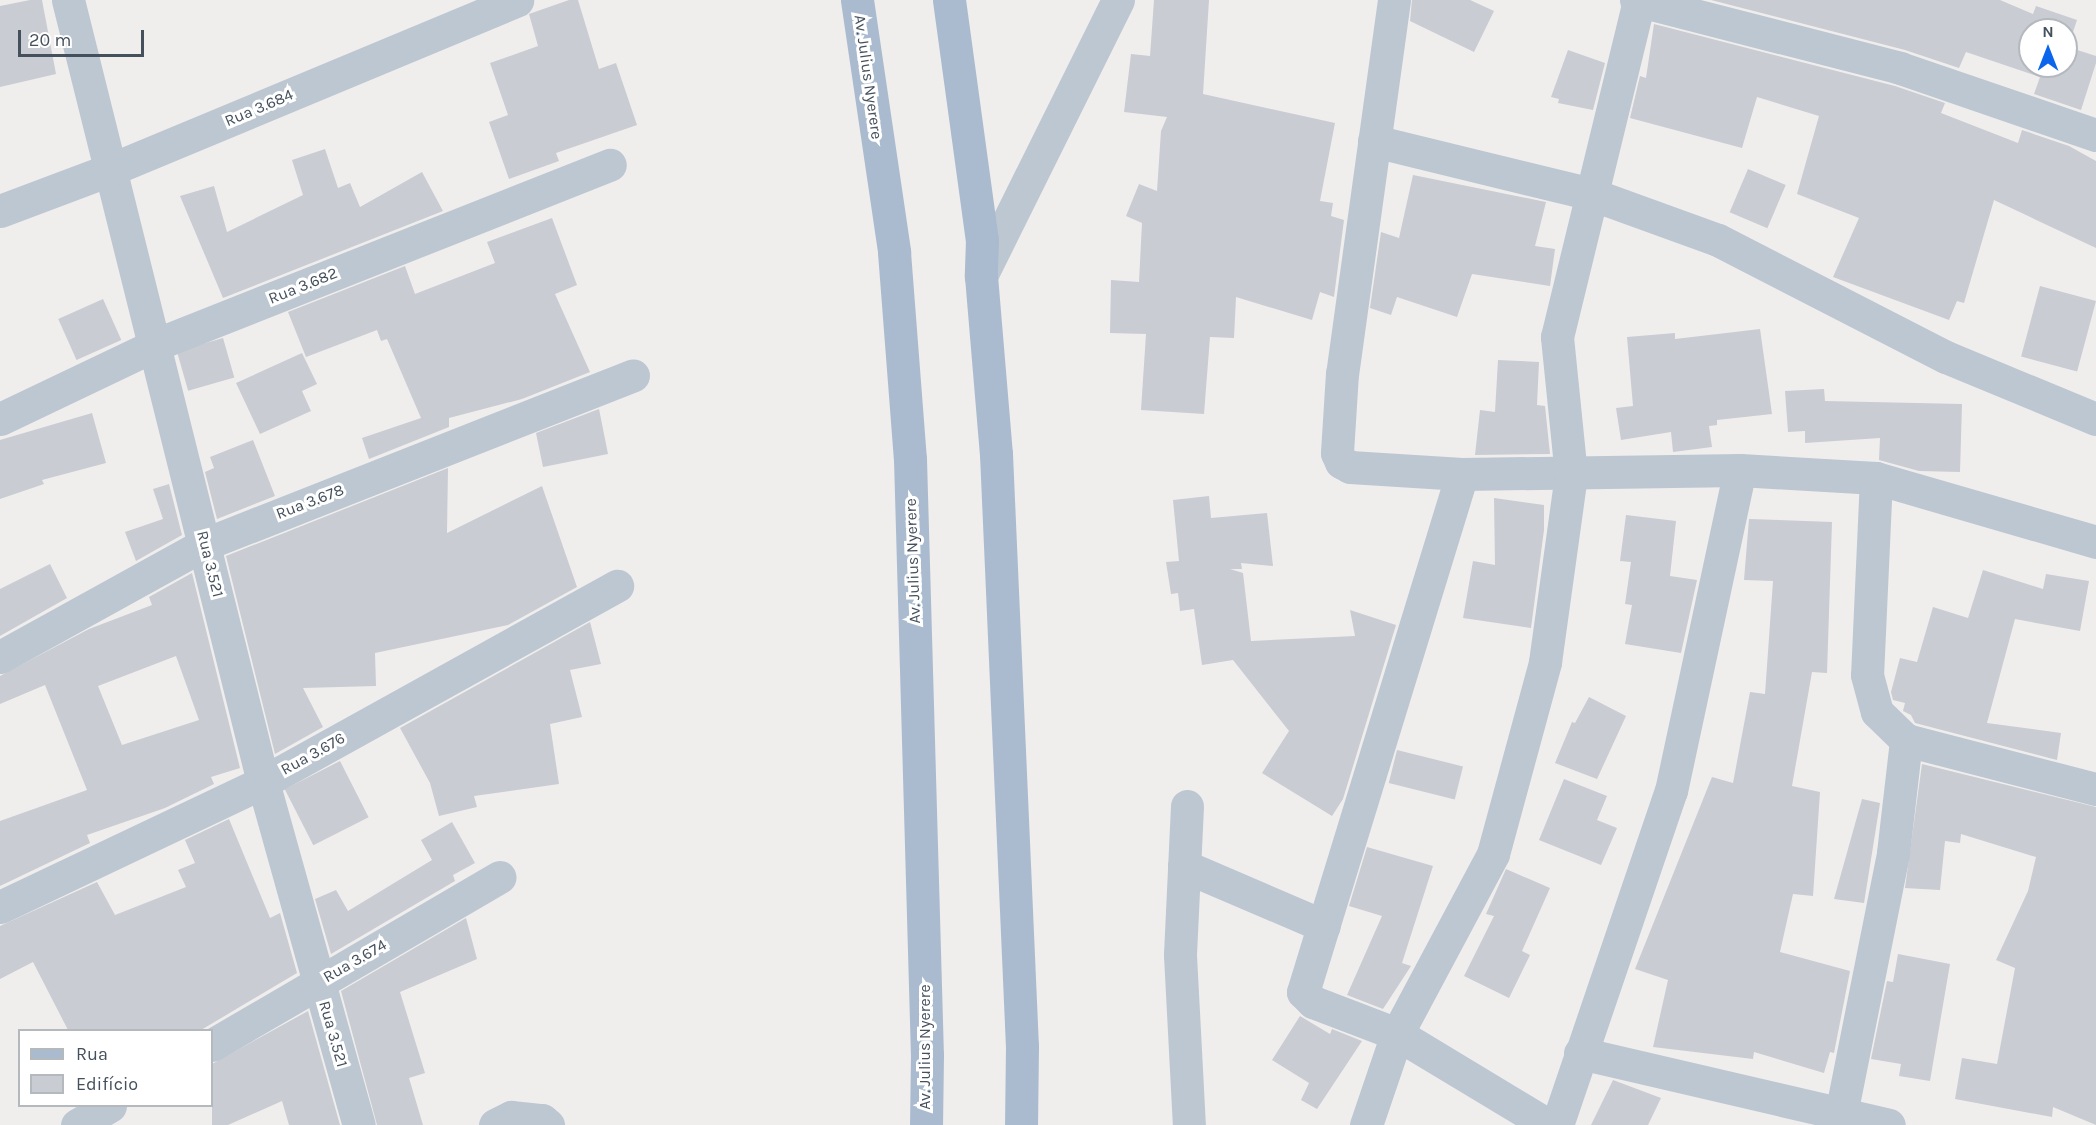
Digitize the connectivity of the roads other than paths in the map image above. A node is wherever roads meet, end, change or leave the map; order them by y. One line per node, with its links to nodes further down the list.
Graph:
1 (68, 0): 11 (street, Rua 3.521)
2 (517, 0): 11 (street, Rua 3.684)
3 (857, 0): 45 (main road, Av. Julius Nyerere)
4 (949, 0): 14 (main road)
5 (1118, 0): 14 (street)
6 (1394, 0): 9 (street)
7 (1638, 0): 8 (street); 12 (street)
8 (2096, 135)
9 (1374, 141): 12 (street); 20 (street)
10 (610, 165): 15 (street, Rua 3.682)
11 (112, 170): 13 (street, Rua 3.684); 15 (street, Rua 3.521)
12 (1591, 194): 18 (street); 21 (street)
13 (0, 211)
14 (981, 276): 46 (main road)
15 (157, 344): 17 (street, Rua 3.682); 24 (street, Rua 3.521)
16 (633, 375): 24 (street, Rua 3.678)
17 (0, 419)
18 (2096, 419)
19 (1740, 470): 21 (street); 22 (street); 38 (street)
20 (1462, 474): 21 (street); 34 (street)
21 (1571, 475): 36 (street)
22 (1876, 478): 23 (street); 27 (street)
23 (2096, 542)
24 (205, 544): 26 (street, Rua 3.678); 28 (street, Rua 3.521)
25 (617, 586): 28 (street, Rua 3.676)
26 (0, 657)
27 (1906, 740): 29 (street); 40 (street)
28 (263, 782): 33 (street, Rua 3.676); 35 (street, Rua 3.521)
29 (2096, 789)
30 (1187, 806): 31 (street)
31 (1184, 866): 34 (street); 47 (street)
32 (499, 877): 35 (street, Rua 3.674)
33 (0, 907)
34 (1324, 926): 36 (street)
35 (318, 982): 37 (street, Rua 3.674); 43 (street, Rua 3.521)
36 (1398, 1034): 48 (street); 49 (street)
37 (213, 1044)
38 (1580, 1053): 40 (street); 50 (street)
39 (108, 1107): 42 (street)
40 (1840, 1114): 51 (street)
41 (503, 1121): 44 (street)
42 (77, 1125)
43 (359, 1125)
44 (548, 1125)
45 (926, 1125)
46 (1021, 1125)
47 (1189, 1125)
48 (1366, 1125)
49 (1548, 1125)
50 (1557, 1125)
51 (1889, 1125)

